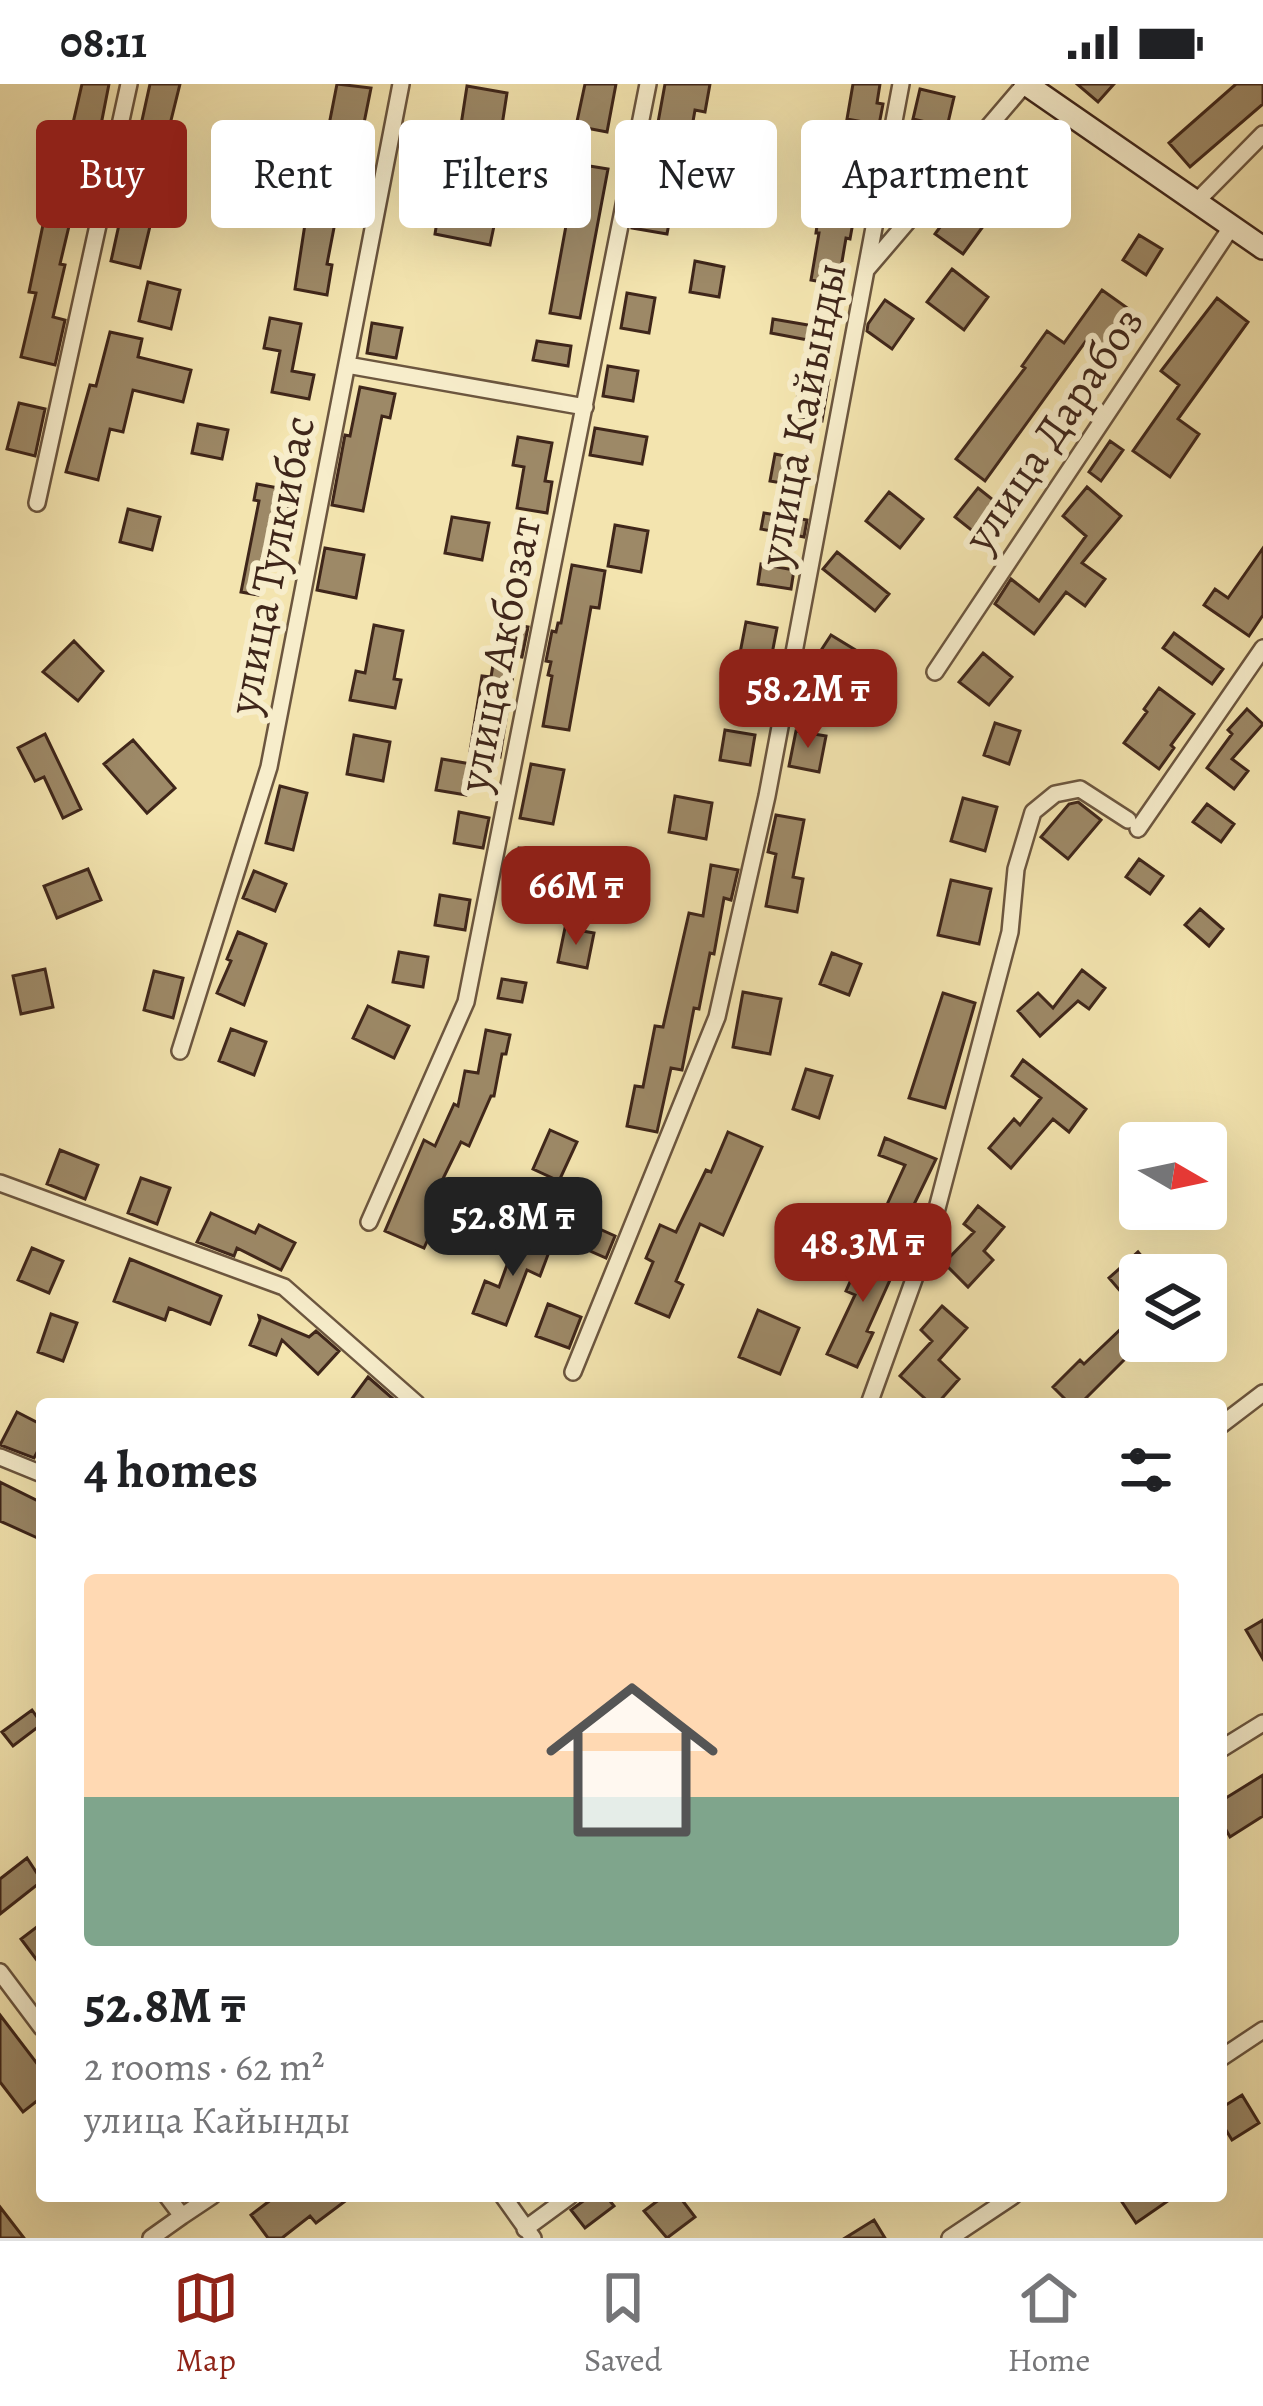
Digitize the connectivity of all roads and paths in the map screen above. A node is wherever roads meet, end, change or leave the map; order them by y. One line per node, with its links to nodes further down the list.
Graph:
1 (129, 84): 13 (street)
2 (401, 84): 11 (street, улица Тулкибас)
3 (649, 84): 12 (street, улица Акбозат)
4 (901, 84): 10 (street, улица Кайынды)
5 (1025, 84): 7 (street); 10 (street)
6 (1263, 134): 7 (street)
7 (1195, 203): 8 (street)
8 (1232, 226): 9 (street); 15 (street, улица Дарабоз)
9 (1263, 248)
10 (867, 268): 19 (street, улица Кайынды)
11 (347, 365): 12 (street); 16 (street, улица Тулкибас)
12 (585, 407): 18 (street, улица Акбозат)
13 (37, 503)
14 (1263, 648): 22 (street)
15 (935, 672)
16 (181, 1051)
17 (0, 1183): 21 (street)
18 (369, 1222)
19 (573, 1372)
20 (1263, 1393): 23 (street)
21 (410, 1398)
22 (871, 1398)
23 (1227, 1420)
24 (0, 1457): 25 (street)
25 (36, 1472)
26 (1263, 1723): 27 (street)
27 (1227, 1745)
28 (0, 1972): 29 (street)
29 (36, 2020)
30 (1263, 2030): 31 (street)
31 (1227, 2054)
32 (172, 2202): 37 (street)
33 (203, 2202): 37 (street)
34 (507, 2202): 38 (street)
35 (563, 2202): 38 (street)
36 (1004, 2202): 40 (street)
37 (182, 2216): 39 (street)
38 (529, 2233)
39 (151, 2238)
40 (950, 2238)

